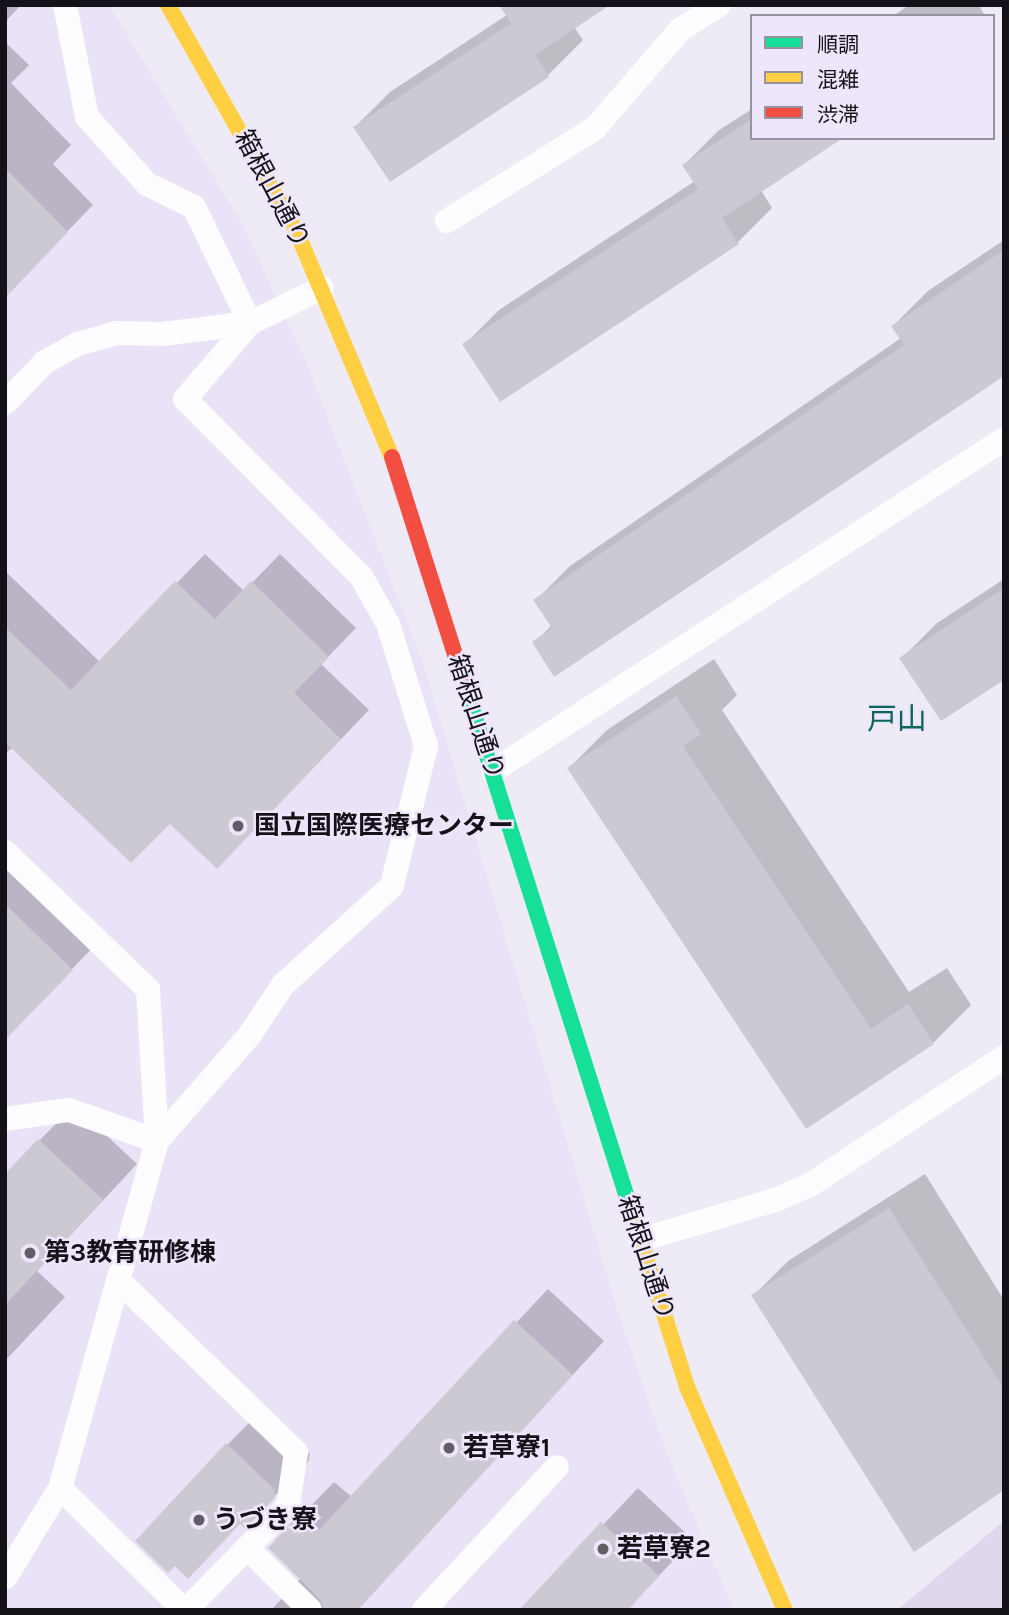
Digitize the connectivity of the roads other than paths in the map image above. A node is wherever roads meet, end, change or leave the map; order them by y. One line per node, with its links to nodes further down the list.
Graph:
1 (65, 5): 6 (lane)
2 (168, 5): 5 (street, 箱根山通り)
3 (719, 5): 4 (lane)
4 (447, 222)
5 (322, 288): 6 (lane); 9 (street, 箱根山通り)
6 (250, 323): 7 (lane); 13 (lane)
7 (5, 403)
8 (1004, 439): 9 (lane)
9 (493, 771): 14 (street, 箱根山通り)
10 (5, 852): 13 (lane)
11 (1004, 1057): 14 (lane)
12 (5, 1119): 13 (lane)
13 (157, 1141): 15 (lane)
14 (640, 1240): 23 (street, 箱根山通り)
15 (118, 1280): 17 (lane); 18 (lane)
16 (557, 1468): 22 (lane)
17 (60, 1488): 19 (lane); 20 (lane)
18 (247, 1548): 20 (lane); 21 (lane)
19 (5, 1578)
20 (185, 1610)
21 (310, 1610)
22 (424, 1610)
23 (785, 1610)

